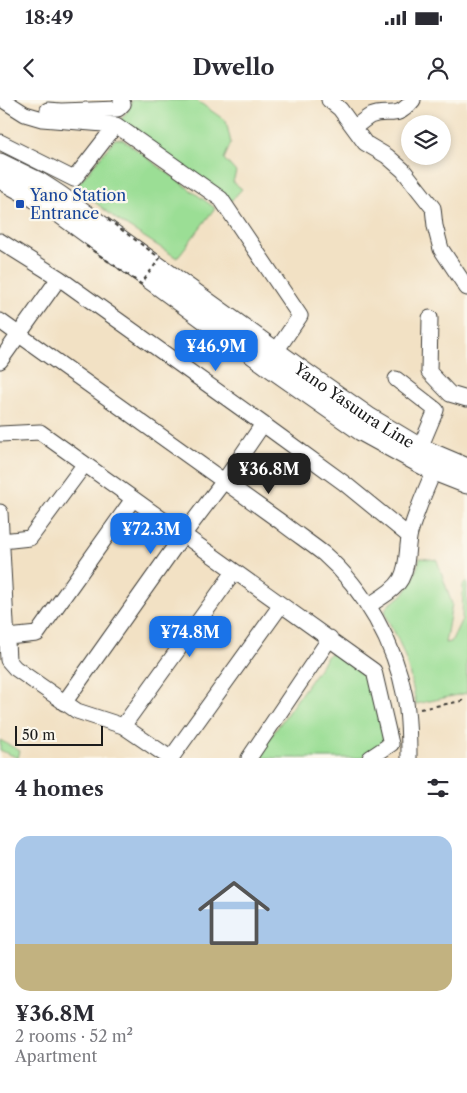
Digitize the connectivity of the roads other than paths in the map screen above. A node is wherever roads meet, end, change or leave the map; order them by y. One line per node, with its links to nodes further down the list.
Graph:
1 (64, 100): 2 (street)
2 (94, 100)
3 (121, 100): 6 (street)
4 (329, 100): 8 (street)
5 (413, 100): 8 (street)
6 (7, 102): 7 (street)
7 (116, 125): 9 (street); 18 (street)
8 (354, 128): 14 (street)
9 (0, 142)
10 (0, 162): 18 (main road, Yano Yasuura Line)
11 (0, 179): 18 (main road, Yano Yasuura Line)
12 (0, 240): 13 (street)
13 (59, 278): 17 (street); 22 (street)
14 (467, 288)
15 (430, 318): 21 (street)
16 (0, 321): 17 (street)
17 (19, 334): 19 (street); 28 (street)
18 (271, 358): 24 (main road, Yano Yasuura Line); 25 (main road, Yano Yasuura Line)
19 (0, 361)
20 (396, 378): 24 (street)
21 (467, 400)
22 (263, 424): 28 (street); 33 (street)
23 (0, 434): 26 (street)
24 (420, 448): 25 (main road, Yano Yasuura Line)
25 (437, 464): 27 (main road, Yano Yasuura Line); 29 (main road, Yano Yasuura Line); 33 (street)
26 (84, 465): 30 (street); 34 (street)
27 (467, 468)
28 (224, 481): 32 (street); 37 (street)
29 (467, 484)
30 (133, 500): 32 (street); 38 (street)
31 (0, 512): 34 (street)
32 (183, 535): 35 (street); 40 (street)
33 (409, 536): 37 (street)
34 (2, 541): 38 (street)
35 (234, 572): 36 (street); 41 (street)
36 (281, 605): 39 (street); 42 (street)
37 (368, 606): 45 (street)
38 (8, 637): 40 (street)
39 (330, 638): 43 (street); 44 (street)
40 (64, 703): 41 (street)
41 (123, 726): 42 (street)
42 (171, 758)
43 (249, 758)
44 (370, 758)
45 (409, 758)

